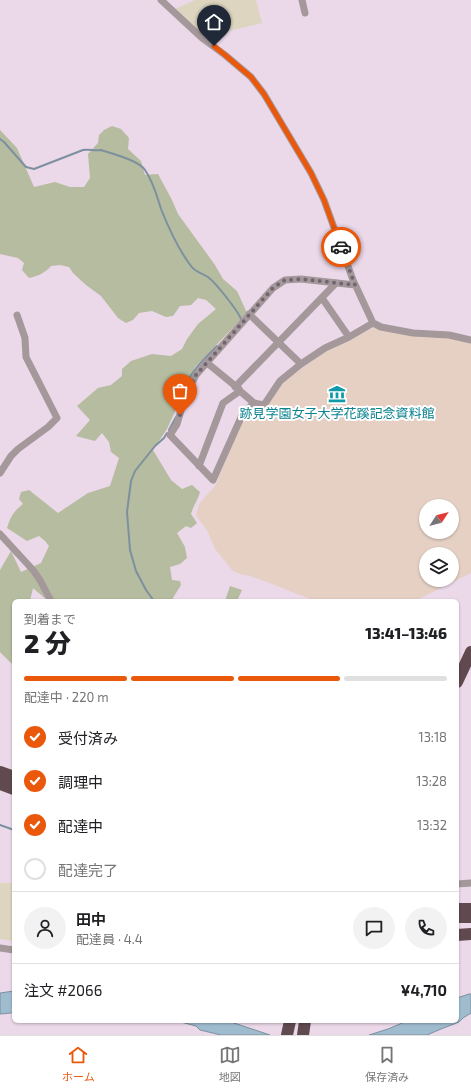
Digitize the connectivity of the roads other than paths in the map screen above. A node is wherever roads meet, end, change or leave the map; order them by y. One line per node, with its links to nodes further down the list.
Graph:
1 (161, 0): 5 (street)
2 (302, 0): 3 (street)
3 (305, 13)
4 (336, 283): 5 (street); 6 (street); 7 (street)
5 (355, 285): 9 (street)
6 (322, 298): 10 (street); 12 (street)
7 (249, 314): 12 (street); 13 (street)
8 (17, 315): 18 (street)
9 (373, 323): 10 (street); 11 (street)
10 (349, 337): 14 (street)
11 (471, 340)
12 (278, 342): 14 (street); 15 (street)
13 (206, 362): 15 (street); 17 (street)
14 (301, 364): 16 (street)
15 (238, 389): 16 (street); 17 (street)
16 (254, 403): 17 (street)
17 (199, 466)
18 (0, 473)
19 (0, 534): 20 (street)
20 (50, 599)
21 (471, 652): 22 (highway)
22 (459, 678)
23 (0, 772): 24 (highway)
24 (12, 776)
25 (0, 784): 26 (highway)
26 (12, 788)
27 (471, 883): 28 (street)
28 (459, 884)
29 (459, 909): 30 (highway)
30 (471, 909)
31 (459, 917): 32 (highway)
32 (471, 917)
33 (471, 928): 34 (highway)
34 (459, 929)
35 (471, 934): 36 (highway)
36 (459, 935)
37 (0, 948): 38 (street)
38 (12, 950)
39 (286, 1023): 43 (highway)
40 (290, 1023): 44 (highway)
41 (294, 1023): 45 (highway)
42 (305, 1023): 46 (highway)
43 (284, 1035)
44 (287, 1035)
45 (292, 1035)
46 (302, 1035)

